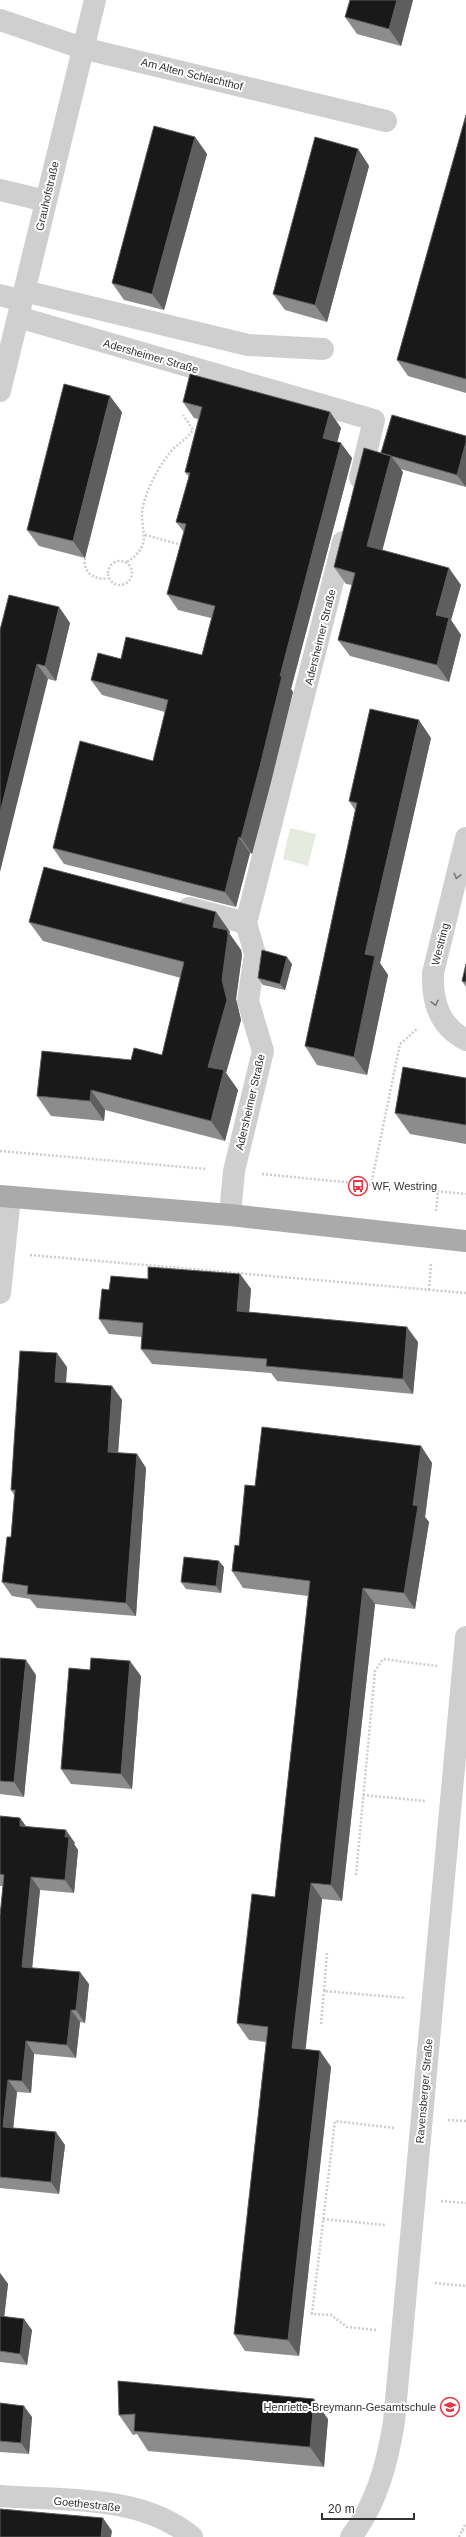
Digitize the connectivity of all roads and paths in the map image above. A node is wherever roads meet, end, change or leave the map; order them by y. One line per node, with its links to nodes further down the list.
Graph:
1 (95, 0): 3 (street, Grauhofstraße)
2 (0, 20): 3 (street, Am Alten Schlachthof)
3 (82, 48): 4 (street, Am Alten Schlachthof); 6 (street, Grauhofstraße)
4 (386, 121)
5 (0, 190): 6 (street)
6 (46, 200): 8 (street, Grauhofstraße)
7 (0, 295): 8 (street)
8 (21, 303): 9 (street); 10 (street, Grauhofstraße); 14 (street, Adersheimer Straße)
9 (323, 349)
10 (0, 391)
11 (183, 415): 12 (path)
12 (192, 430): 13 (path); 16 (path)
13 (198, 431)
14 (355, 496)
15 (349, 519): 23 (street, Adersheimer Straße)
16 (145, 535): 17 (path); 19 (path)
17 (188, 547)
18 (85, 558): 20 (path)
19 (127, 562): 20 (path); 20 (path)
20 (108, 578)
21 (466, 838): 24 (street, Westring, one-way to 24)
22 (170, 903): 23 (street)
23 (246, 923): 28 (street, Adersheimer Straße)
24 (437, 1012): 25 (street, Westring); 26 (path)
25 (466, 1040)
26 (371, 1185)
27 (5, 1197): 28 (main road); 30 (street)
28 (230, 1215): 29 (main road)
29 (466, 1241)
30 (4, 1252): 31 (street); 32 (path)
31 (0, 1293)
32 (466, 1293)
33 (466, 1637): 34 (street, Ravensberger Straße)
34 (463, 1670): 35 (path); 36 (street, Ravensberger Straße)
35 (363, 1795): 36 (path); 37 (path)
36 (451, 1804): 40 (street, Ravensberger Straße)
37 (356, 1876)
38 (327, 1953): 39 (path)
39 (324, 1991): 40 (path); 41 (path)
40 (432, 2000): 42 (street, Ravensberger Straße)
41 (321, 2024)
42 (420, 2131): 43 (path); 44 (street, Ravensberger Straße)
43 (323, 2219): 44 (path); 47 (path)
44 (412, 2227): 45 (street, Ravensberger Straße)
45 (407, 2280): 46 (path); 47 (street, Ravensberger Straße)
46 (466, 2286)
47 (402, 2334): 52 (street, Ravensberger Straße)
48 (0, 2496): 51 (street, Goethestraße)
49 (466, 2524): 50 (path)
50 (464, 2530): 53 (path)
51 (192, 2537)
52 (351, 2537)
53 (460, 2537)

